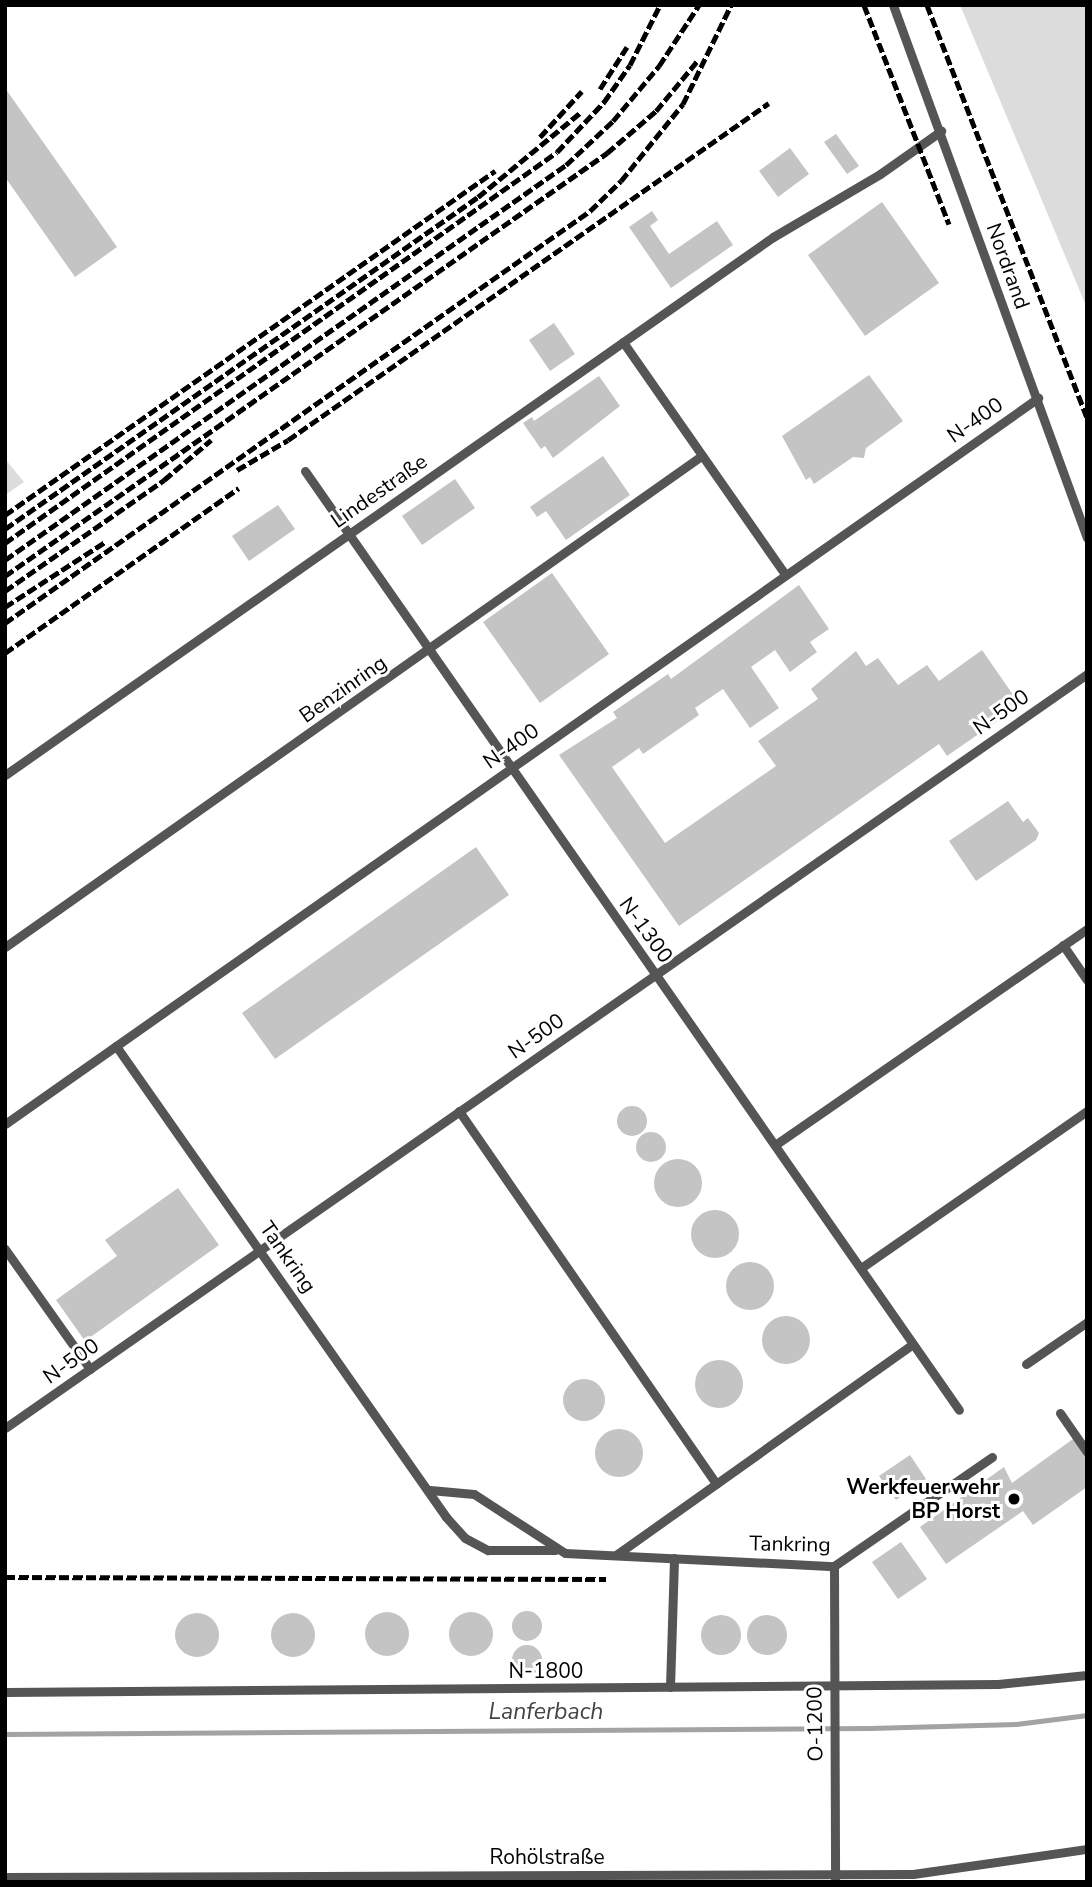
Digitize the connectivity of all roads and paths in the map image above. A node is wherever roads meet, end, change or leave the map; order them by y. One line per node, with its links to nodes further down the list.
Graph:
1 (894, 5): 2 (lane, Nordrand)
2 (940, 131): 3 (lane, Lindestraße); 4 (lane, Nordrand)
3 (623, 342): 5 (lane); 7 (lane, Lindestraße)
4 (1038, 398): 8 (lane, Nordrand); 9 (lane, N-400)
5 (700, 457): 9 (lane); 10 (lane, Benzinring)
6 (305, 471): 7 (lane, N-1300)
7 (349, 533): 10 (lane, N-1300); 13 (lane, Lindestraße)
8 (1087, 538)
9 (784, 573): 12 (lane, N-400)
10 (429, 650): 12 (lane, N-1300); 16 (lane, Benzinring)
11 (1087, 674): 17 (lane, N-500)
12 (509, 768): 17 (lane, N-1300); 19 (lane, N-400)
13 (5, 775)
14 (1087, 929): 15 (lane)
15 (1063, 945): 18 (lane); 23 (lane)
16 (5, 947)
17 (656, 974): 20 (lane, N-500); 23 (lane, N-1300)
18 (1087, 980)
19 (116, 1046): 22 (lane, N-400); 25 (lane, Tankring)
20 (459, 1111): 25 (lane, N-500); 36 (lane)
21 (1087, 1111): 26 (lane)
22 (5, 1124)
23 (775, 1145): 26 (lane, N-1300)
24 (5, 1249): 30 (lane)
25 (261, 1250): 30 (lane, N-500); 37 (lane, Tankring)
26 (861, 1268): 28 (lane, N-1300)
27 (1087, 1322): 29 (lane)
28 (913, 1344): 31 (lane, N-1300); 36 (lane)
29 (1026, 1364)
30 (90, 1368): 33 (lane, N-500)
31 (959, 1410)
32 (1060, 1413): 34 (lane)
33 (5, 1427)
34 (1087, 1452)
35 (992, 1457): 41 (lane, Tankring)
36 (716, 1484): 39 (lane)
37 (430, 1490): 38 (lane, Tankring); 38 (lane, Tankring)
38 (555, 1550): 39 (lane, Tankring)
39 (616, 1555): 40 (lane, Tankring)
40 (674, 1558): 41 (lane, Tankring); 44 (lane)
41 (834, 1566): 43 (lane, O-1200)
42 (1087, 1675): 43 (lane, N-1800)
43 (832, 1685): 44 (lane, N-1800); 49 (lane, O-1200)
44 (670, 1687): 45 (lane, N-1800)
45 (5, 1692)
46 (1087, 1849): 49 (lane, Rohölstraße)
47 (5, 1877): 48 (lane, Rohölstraße)
48 (344, 1878): 49 (lane, Rohölstraße)
49 (835, 1878)

